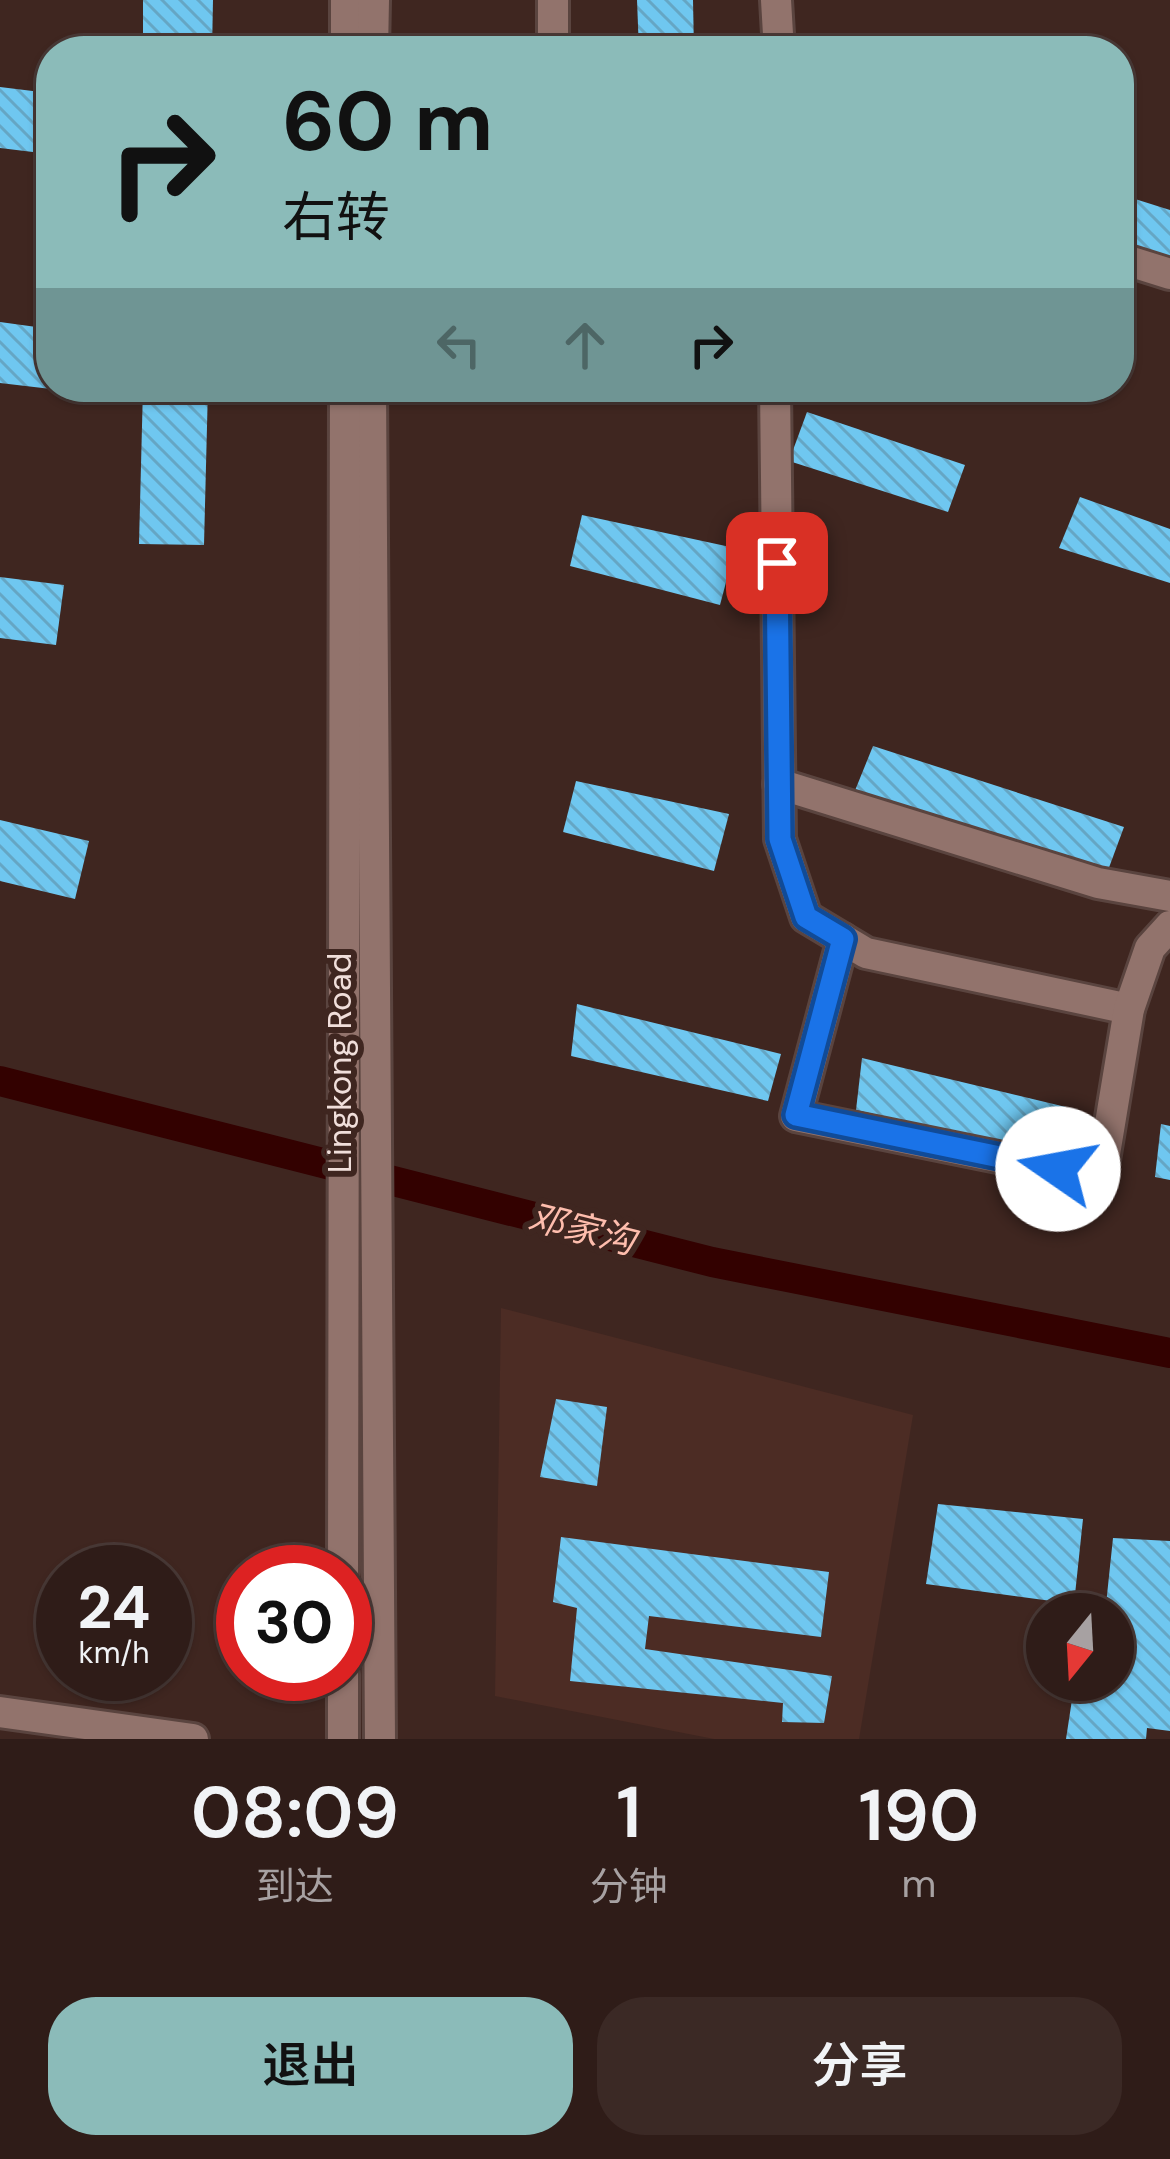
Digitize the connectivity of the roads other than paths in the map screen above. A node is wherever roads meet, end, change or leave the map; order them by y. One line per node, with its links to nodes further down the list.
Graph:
1 (346, 0): 5 (street)
2 (374, 0): 6 (street)
3 (553, 0): 7 (street)
4 (776, 0): 8 (street)
5 (346, 36)
6 (373, 36)
7 (553, 36)
8 (777, 36)
9 (1134, 263): 10 (street)
10 (1170, 274)
11 (345, 402): 19 (street, Lingkong Road)
12 (371, 402): 24 (street, Lingkong Road)
13 (776, 402): 14 (street)
14 (779, 784): 15 (street); 17 (street)
15 (1170, 896)
16 (1170, 926): 18 (street)
17 (843, 939): 18 (street); 18 (street)
18 (1129, 1009)
19 (343, 1545)
20 (343, 1701): 23 (street)
21 (0, 1712): 22 (street)
22 (193, 1739)
23 (343, 1739)
24 (380, 1739)

